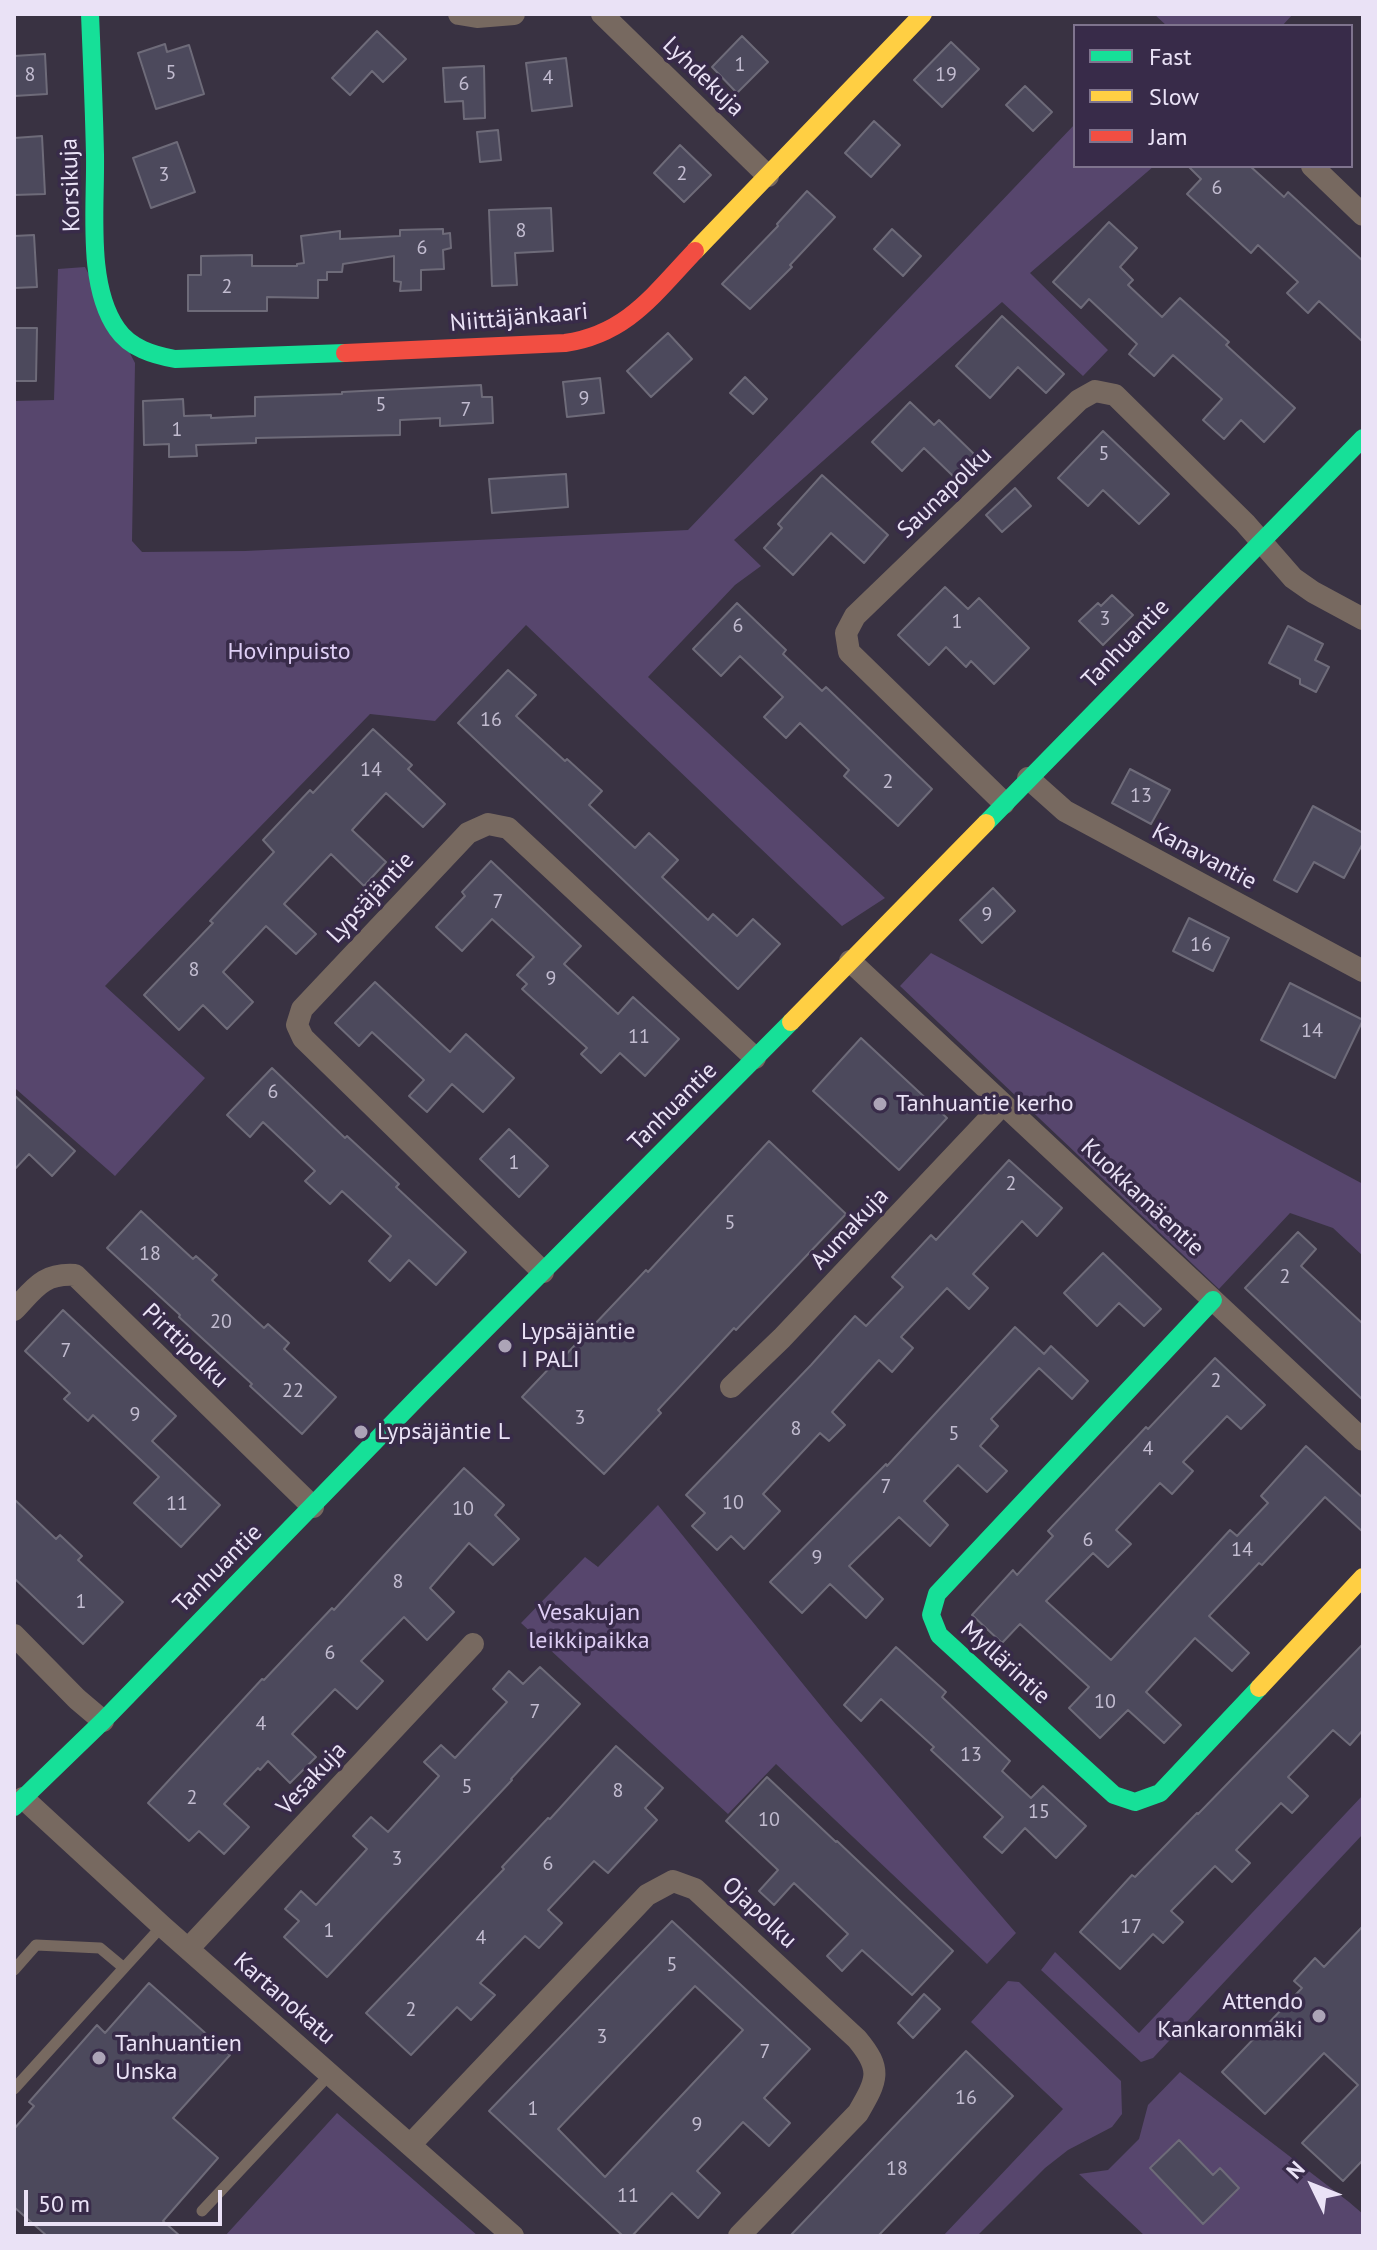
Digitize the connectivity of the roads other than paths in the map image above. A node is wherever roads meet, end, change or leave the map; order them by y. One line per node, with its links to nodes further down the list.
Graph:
1 (90, 14): 9 (street, Korsikuja)
2 (459, 14): 3 (street)
3 (514, 14)
4 (602, 14): 7 (street, Lyhdekuja)
5 (923, 14): 7 (street, Niittäjänkaari)
6 (1314, 168): 8 (street)
7 (768, 176): 9 (street, Niittäjänkaari)
8 (1363, 215)
9 (133, 344)
10 (1363, 438): 11 (street, Tanhuantie)
11 (1260, 541): 12 (street); 13 (street, Tanhuantie); 14 (street, Saunapolku)
12 (1363, 619)
13 (1028, 778): 14 (street, Tanhuantie); 16 (street, Kanavantie)
14 (1004, 803): 15 (street, Tanhuantie)
15 (850, 961): 17 (street, Tanhuantie); 18 (street, Kuokkamäentie)
16 (1363, 971)
17 (755, 1058): 19 (street, Tanhuantie); 19 (street, Lypsäjäntie)
18 (1003, 1104): 20 (street, Kuokkamäentie); 22 (street, Aumakuja)
19 (543, 1272): 24 (street, Tanhuantie)
20 (1213, 1300): 23 (street, Kuokkamäentie); 25 (street, Myllärintie)
21 (14, 1310): 24 (street, Pirttipolku)
22 (731, 1387)
23 (1363, 1440)
24 (313, 1507): 28 (street, Tanhuantie)
25 (1363, 1577)
26 (14, 1635): 28 (street)
27 (473, 1644): 31 (street, Vesakuja)
28 (103, 1721): 29 (street, Tanhuantie)
29 (18, 1803): 30 (street, Kartanokatu)
30 (162, 1926): 31 (street, Kartanokatu); 32 (lane)
31 (188, 1949): 34 (street, Kartanokatu)
32 (124, 1968): 33 (lane); 35 (lane)
33 (14, 1970)
34 (330, 2074): 36 (street, Kartanokatu); 37 (lane)
35 (14, 2089)
36 (410, 2145): 38 (street, Kartanokatu); 39 (street, Ojapolku)
37 (202, 2211)
38 (513, 2236)
39 (739, 2236)

